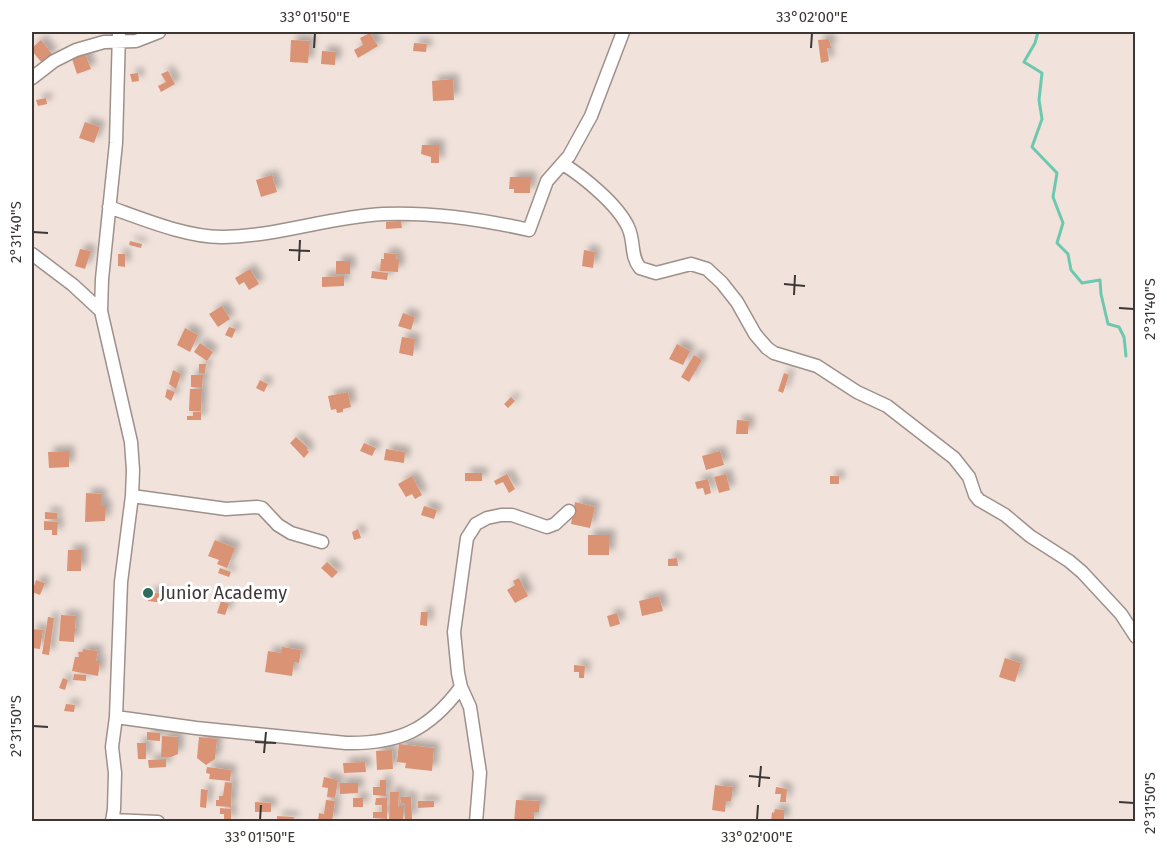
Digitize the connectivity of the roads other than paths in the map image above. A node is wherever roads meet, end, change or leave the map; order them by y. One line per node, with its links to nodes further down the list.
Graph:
1 (159, 32): 3 (street)
2 (622, 32): 5 (street)
3 (119, 36): 4 (street); 6 (street)
4 (32, 78)
5 (563, 164): 6 (street); 12 (street)
6 (109, 207): 8 (street)
7 (32, 254): 8 (street)
8 (101, 311): 9 (street)
9 (132, 496): 11 (street); 14 (street)
10 (569, 511): 13 (street)
11 (322, 542)
12 (1136, 637)
13 (461, 687): 14 (street); 17 (street)
14 (116, 717): 15 (street)
15 (112, 821): 16 (street)
16 (158, 822)
17 (476, 822)

